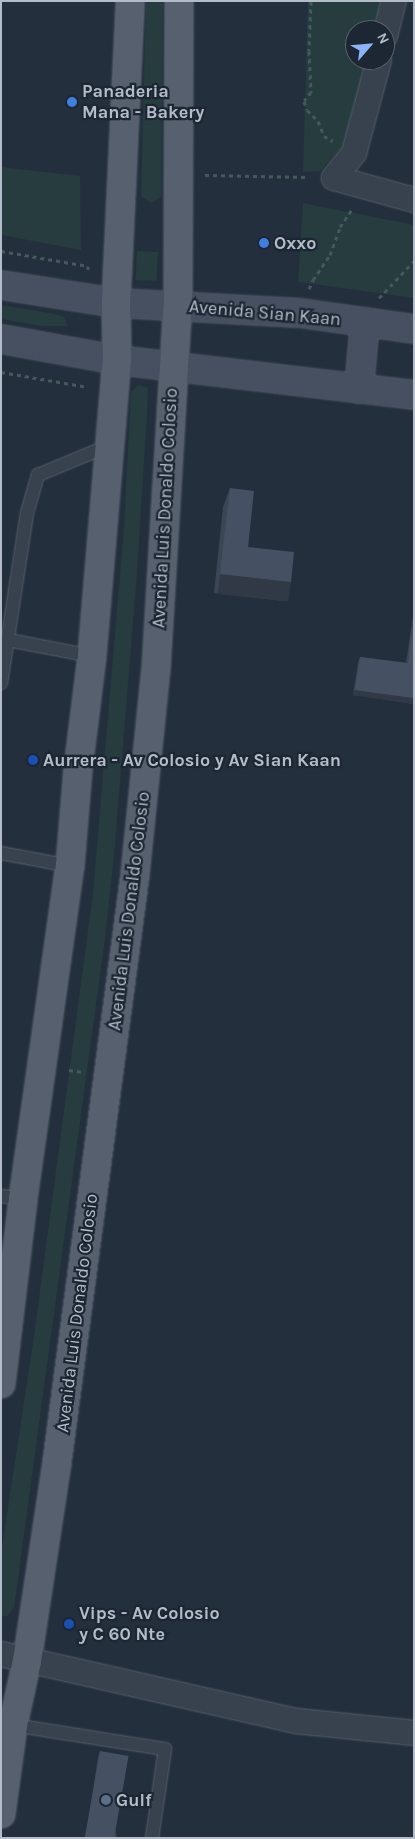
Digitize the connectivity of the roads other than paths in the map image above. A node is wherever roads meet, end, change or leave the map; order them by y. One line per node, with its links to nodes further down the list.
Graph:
1 (130, 1): 8 (main road)
2 (179, 1): 9 (main road, Avenida Luis Donaldo Colosio)
3 (394, 1): 4 (street)
4 (389, 20)
5 (376, 70): 6 (street)
6 (414, 200)
7 (1, 285): 8 (main road, Avenida Sian Kaan)
8 (116, 302): 9 (main road, Avenida Sian Kaan); 13 (main road)
9 (178, 306): 10 (main road, Avenida Sian Kaan); 14 (main road, Avenida Luis Donaldo Colosio)
10 (365, 322): 11 (main road, Avenida Sian Kaan); 15 (main road)
11 (414, 329)
12 (1, 339): 13 (main road)
13 (117, 360): 14 (main road); 17 (main road)
14 (173, 366): 15 (main road); 25 (main road, Avenida Luis Donaldo Colosio)
15 (358, 388): 16 (main road)
16 (414, 395)
17 (108, 446): 18 (lane); 19 (main road)
18 (8, 640): 19 (lane); 20 (lane)
19 (92, 656): 22 (main road)
20 (1, 683)
21 (1, 854): 22 (lane)
22 (70, 866): 23 (main road)
23 (12, 1197): 24 (main road)
24 (1, 1384)
25 (14, 1657): 26 (main road, Avenida Luis Donaldo Colosio); 27 (street)
26 (7, 1724): 28 (main road, Avenida Luis Donaldo Colosio); 29 (lane)
27 (414, 1733)
28 (1, 1814)
29 (152, 1838)

